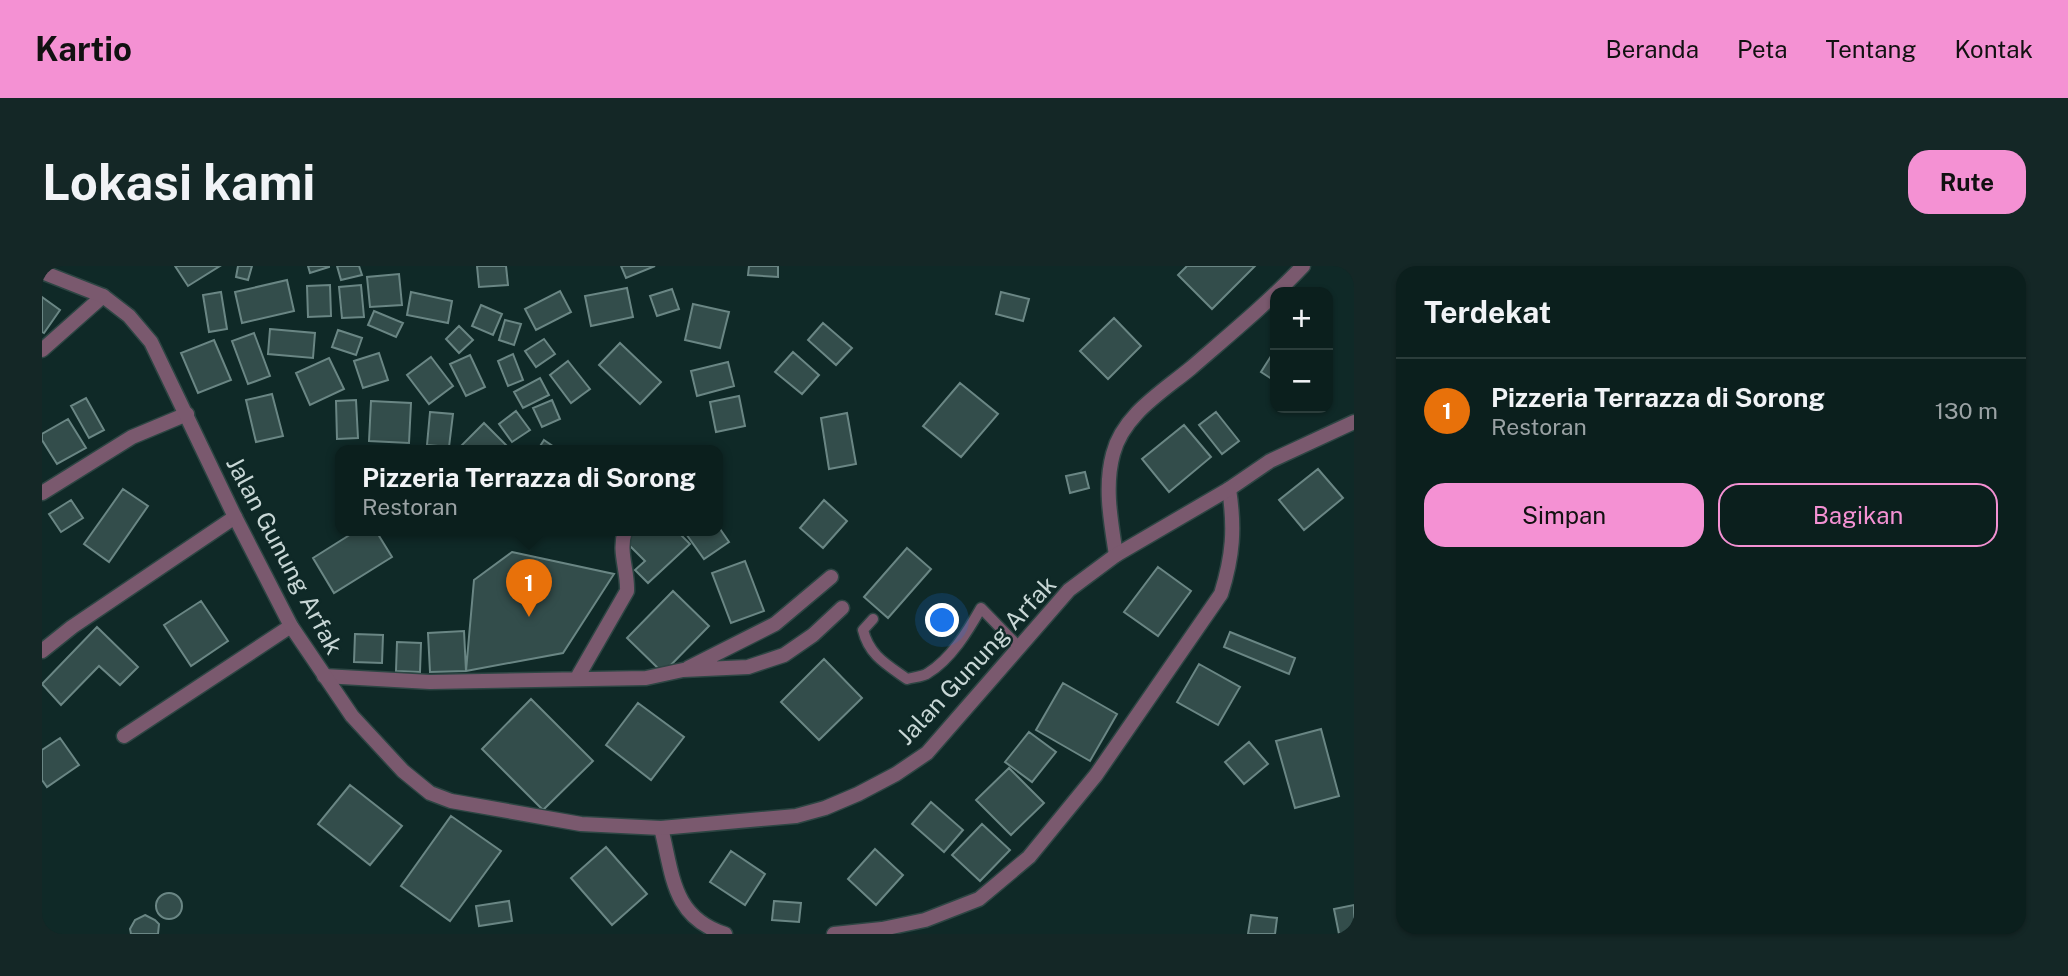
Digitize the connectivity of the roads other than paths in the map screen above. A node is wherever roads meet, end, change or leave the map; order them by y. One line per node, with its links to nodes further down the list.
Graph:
1 (1303, 266): 11 (street)
2 (42, 272): 3 (street, Jalan Gunung Arfak)
3 (103, 296): 4 (street); 5 (street, Jalan Gunung Arfak)
4 (42, 350)
5 (187, 414): 8 (street); 9 (street, Jalan Gunung Arfak)
6 (1354, 422): 7 (street, Jalan Gunung Arfak)
7 (1229, 489): 11 (street, Jalan Gunung Arfak); 23 (street)
8 (42, 493)
9 (235, 517): 15 (street, Jalan Gunung Arfak); 17 (street)
10 (624, 536): 20 (street)
11 (1116, 555): 16 (street, Jalan Gunung Arfak)
12 (831, 577): 18 (street)
13 (842, 608): 18 (street)
14 (873, 619): 16 (lane)
15 (292, 626): 19 (street, Jalan Gunung Arfak); 21 (street)
16 (1019, 647): 22 (street, Jalan Gunung Arfak)
17 (42, 651)
18 (683, 670): 20 (street)
19 (324, 676): 20 (street); 22 (street, Jalan Gunung Arfak)
20 (577, 678)
21 (124, 736)
22 (661, 828): 24 (street)
23 (882, 932): 25 (street)
24 (725, 934)
25 (834, 934)

